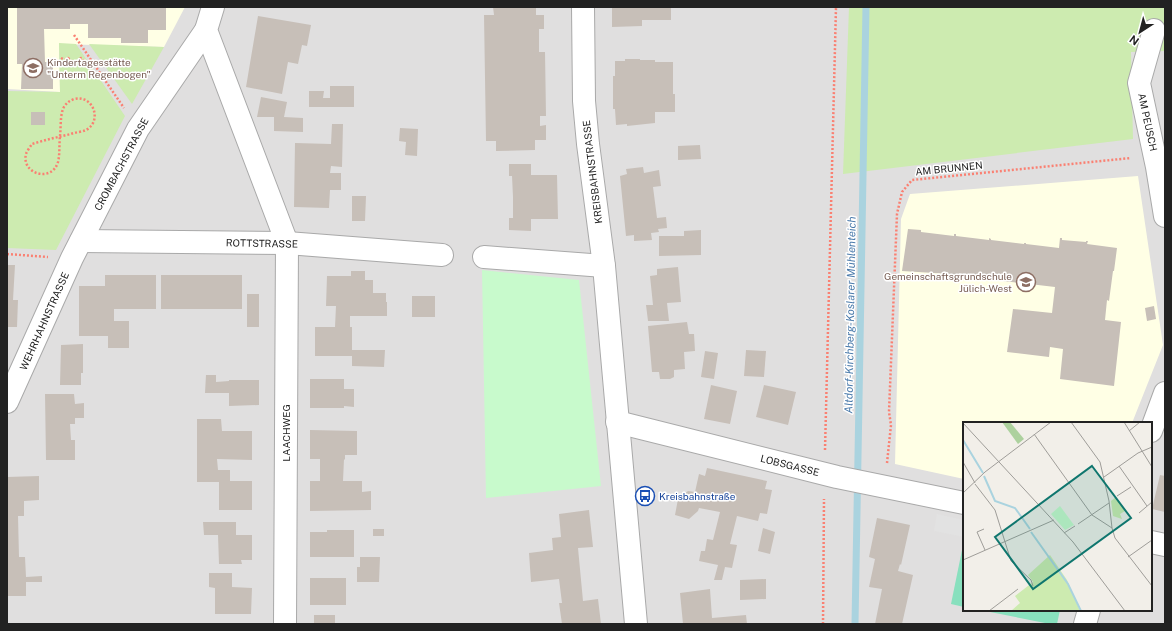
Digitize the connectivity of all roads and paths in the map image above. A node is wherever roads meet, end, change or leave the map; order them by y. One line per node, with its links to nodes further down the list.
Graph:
1 (214, 7): 4 (street, CROMBACHSTRASSE)
2 (583, 7): 18 (street, KREISBAHNSTRASSE)
3 (836, 7): 23 (path)
4 (206, 30): 9 (street, CROMBACHSTRASSE); 13 (street)
5 (1154, 30): 11 (street, AM PEUSCH)
6 (74, 35): 9 (path)
7 (61, 58): 8 (path)
8 (84, 67)
9 (138, 129): 14 (street, CROMBACHSTRASSE)
10 (60, 136): 10 (path); 10 (path)
11 (1155, 158): 12 (street, AM PEUSCH); 24 (path, AM BRUNNEN)
12 (1165, 216)
13 (287, 242): 14 (street, ROTTSTRASSE); 16 (street, ROTTSTRASSE); 29 (street, LAACHWEG)
14 (77, 249): 15 (path); 20 (street, WEHRHAHNSTRASSE)
15 (7, 254)
16 (442, 255)
17 (484, 257): 18 (street)
18 (604, 266): 21 (street, KREISBAHNSTRASSE)
19 (1165, 393): 22 (street)
20 (7, 402)
21 (617, 422): 23 (street, LOBSGASSE); 30 (street, KREISBAHNSTRASSE)
22 (1152, 428)
23 (831, 475): 24 (street, LOBSGASSE); 31 (path)
24 (879, 486): 25 (street, LOBSGASSE)
25 (963, 503)
26 (1152, 542): 27 (street)
27 (1165, 545)
28 (1089, 611): 32 (street)
29 (286, 624)
30 (636, 624)
31 (823, 624)
32 (1085, 624)

